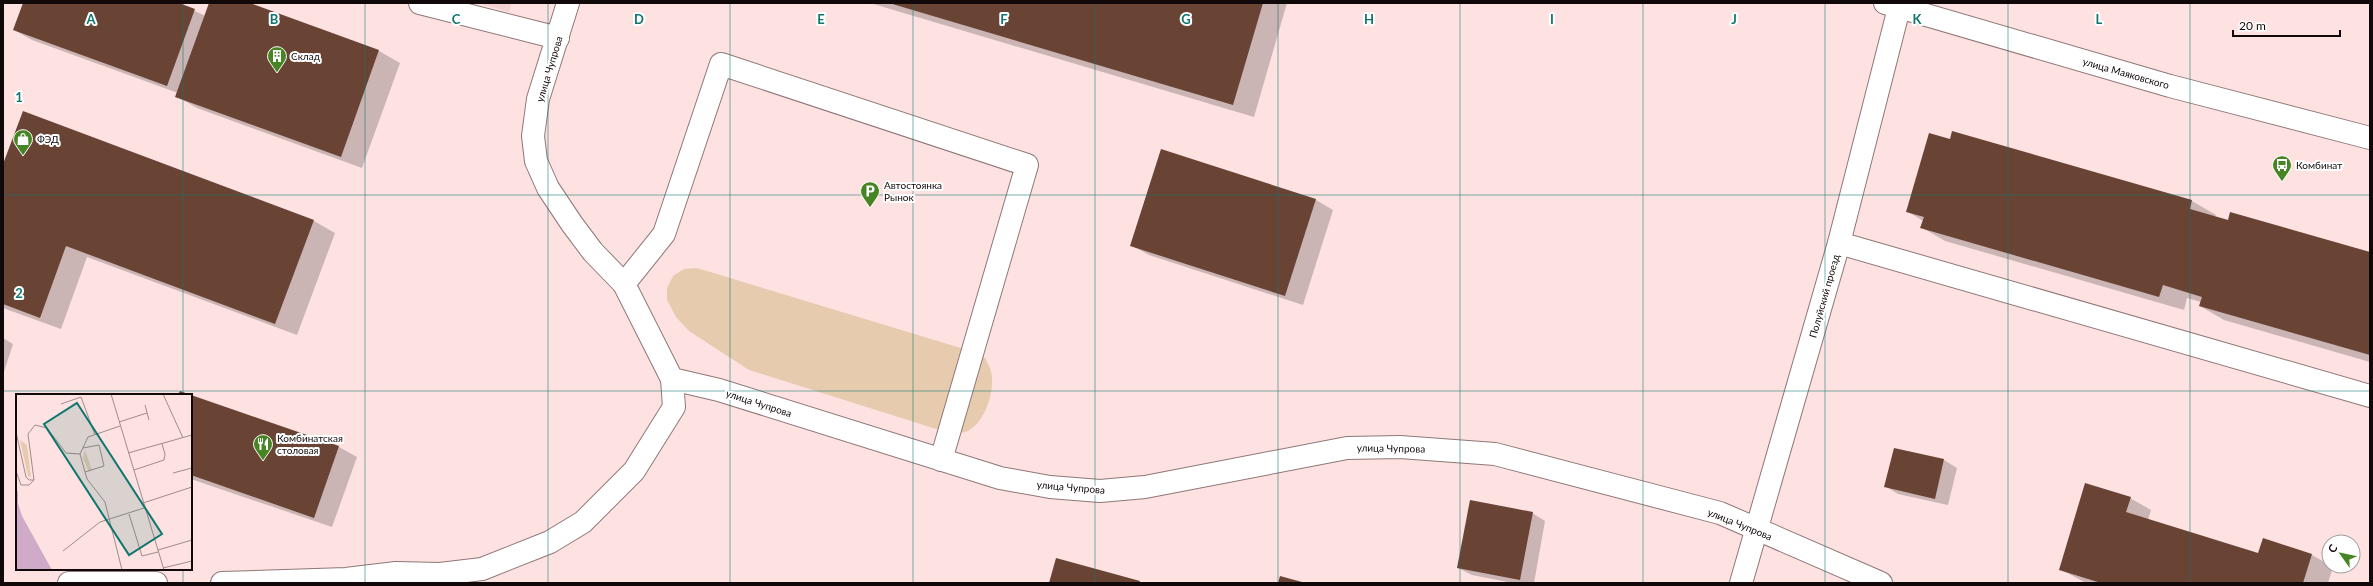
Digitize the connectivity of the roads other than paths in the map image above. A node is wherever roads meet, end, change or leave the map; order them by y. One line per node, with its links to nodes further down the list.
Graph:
1 (420, 3): 4 (street)
2 (568, 3): 4 (street, улица Чупрова)
3 (1892, 5): 5 (street, улица Маяковского); 6 (street, Полуйский проезд)
4 (558, 38): 7 (street, улица Чупрова)
5 (2370, 138)
6 (1840, 243): 9 (street); 11 (street, Полуйский проезд)
7 (624, 284): 8 (street, улица Чупрова); 10 (street)
8 (672, 379): 10 (street, улица Чупрова); 14 (street)
9 (2370, 396)
10 (941, 460): 11 (street, улица Чупрова)
11 (1756, 530): 15 (street, Полуйский проезд); 16 (street, улица Чупрова)
12 (69, 583): 13 (street)
13 (156, 583)
14 (222, 583)
15 (1741, 583)
16 (1881, 583)

